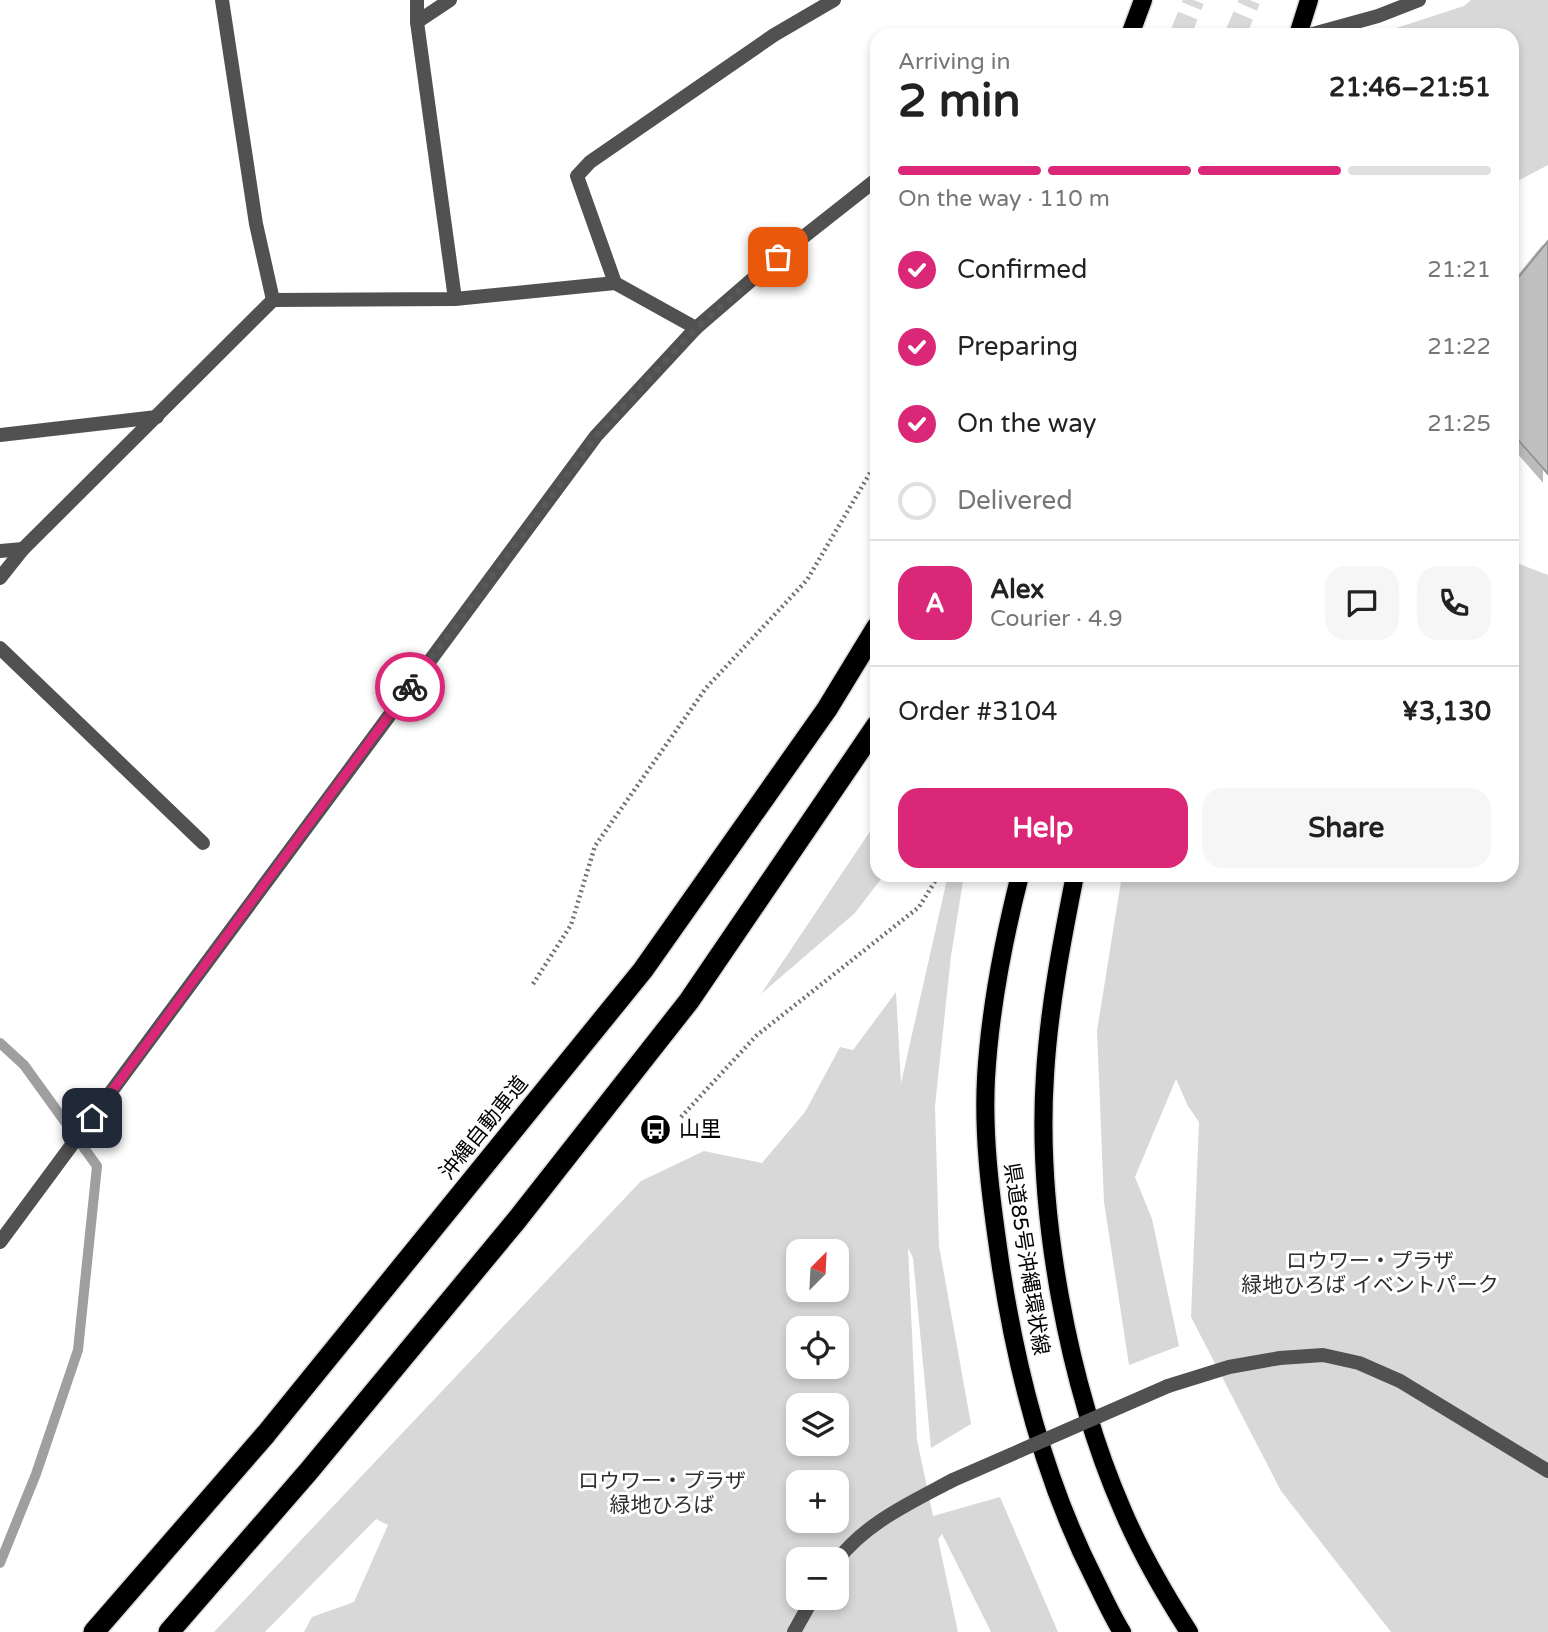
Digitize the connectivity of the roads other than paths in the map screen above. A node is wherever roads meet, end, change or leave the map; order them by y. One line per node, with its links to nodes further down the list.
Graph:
1 (222, 0): 15 (street)
2 (417, 0): 8 (street)
3 (450, 0): 8 (street)
4 (834, 0): 13 (street)
5 (1143, 0): 9 (main road)
6 (1309, 0): 10 (main road)
7 (1419, 0): 11 (street)
8 (417, 22): 14 (street)
9 (1133, 28)
10 (1300, 28)
11 (1334, 28)
12 (870, 185): 16 (street)
13 (615, 283): 14 (street); 16 (street)
14 (455, 299): 15 (street)
15 (273, 300): 17 (street)
16 (696, 328): 28 (street)
17 (157, 417): 18 (street); 19 (street)
18 (0, 435)
19 (23, 549): 20 (street); 21 (street)
20 (0, 551)
21 (0, 578)
22 (870, 638): 32 (highway, 沖縄自動車道)
23 (0, 648): 25 (street)
24 (870, 735): 33 (highway)
25 (203, 843)
26 (1018, 882): 35 (main road, 県道85号沖縄環状線)
27 (1074, 882): 36 (main road, 県道85号沖縄環状線)
28 (0, 1242)
29 (1548, 1471): 30 (street, bridge)
30 (849, 1548)
31 (806, 1610): 34 (street)
32 (94, 1632)
33 (169, 1632)
34 (794, 1632)
35 (1122, 1632)
36 (1189, 1632)

